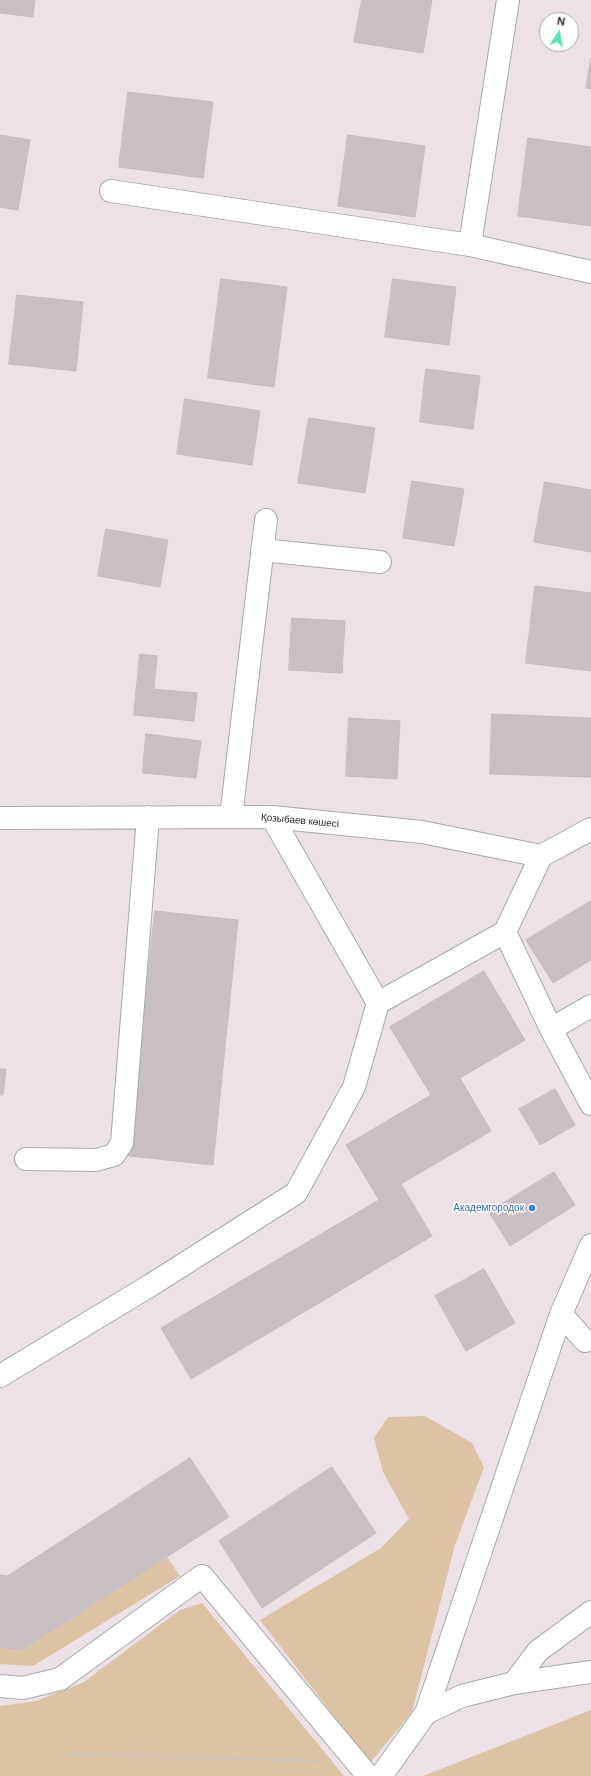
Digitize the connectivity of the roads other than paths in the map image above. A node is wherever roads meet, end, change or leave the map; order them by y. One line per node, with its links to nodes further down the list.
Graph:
1 (508, 0): 3 (street)
2 (111, 191): 3 (street)
3 (470, 245): 4 (street)
4 (591, 272)
5 (266, 520): 6 (street)
6 (262, 550): 7 (street); 9 (street)
7 (380, 562)
8 (148, 817): 9 (street, Қозыбаев көшесі); 11 (street, Қозыбаев көшесі); 19 (street)
9 (231, 817): 10 (street, Қозыбаев көшесі)
10 (272, 817): 13 (street, Қозыбаев көшесі); 15 (street)
11 (0, 818)
12 (591, 829): 13 (street)
13 (541, 856): 14 (street)
14 (504, 932): 15 (street); 17 (street)
15 (378, 1003): 23 (street)
16 (591, 1006): 17 (street)
17 (551, 1029): 18 (street)
18 (591, 1104)
19 (26, 1159)
20 (591, 1245): 21 (street)
21 (561, 1314): 22 (street); 28 (street)
22 (585, 1341)
23 (0, 1376)
24 (591, 1612): 26 (street)
25 (591, 1672): 26 (street)
26 (514, 1683): 28 (street)
27 (0, 1686): 29 (street)
28 (426, 1713): 30 (street)
29 (368, 1776)
30 (381, 1776)

